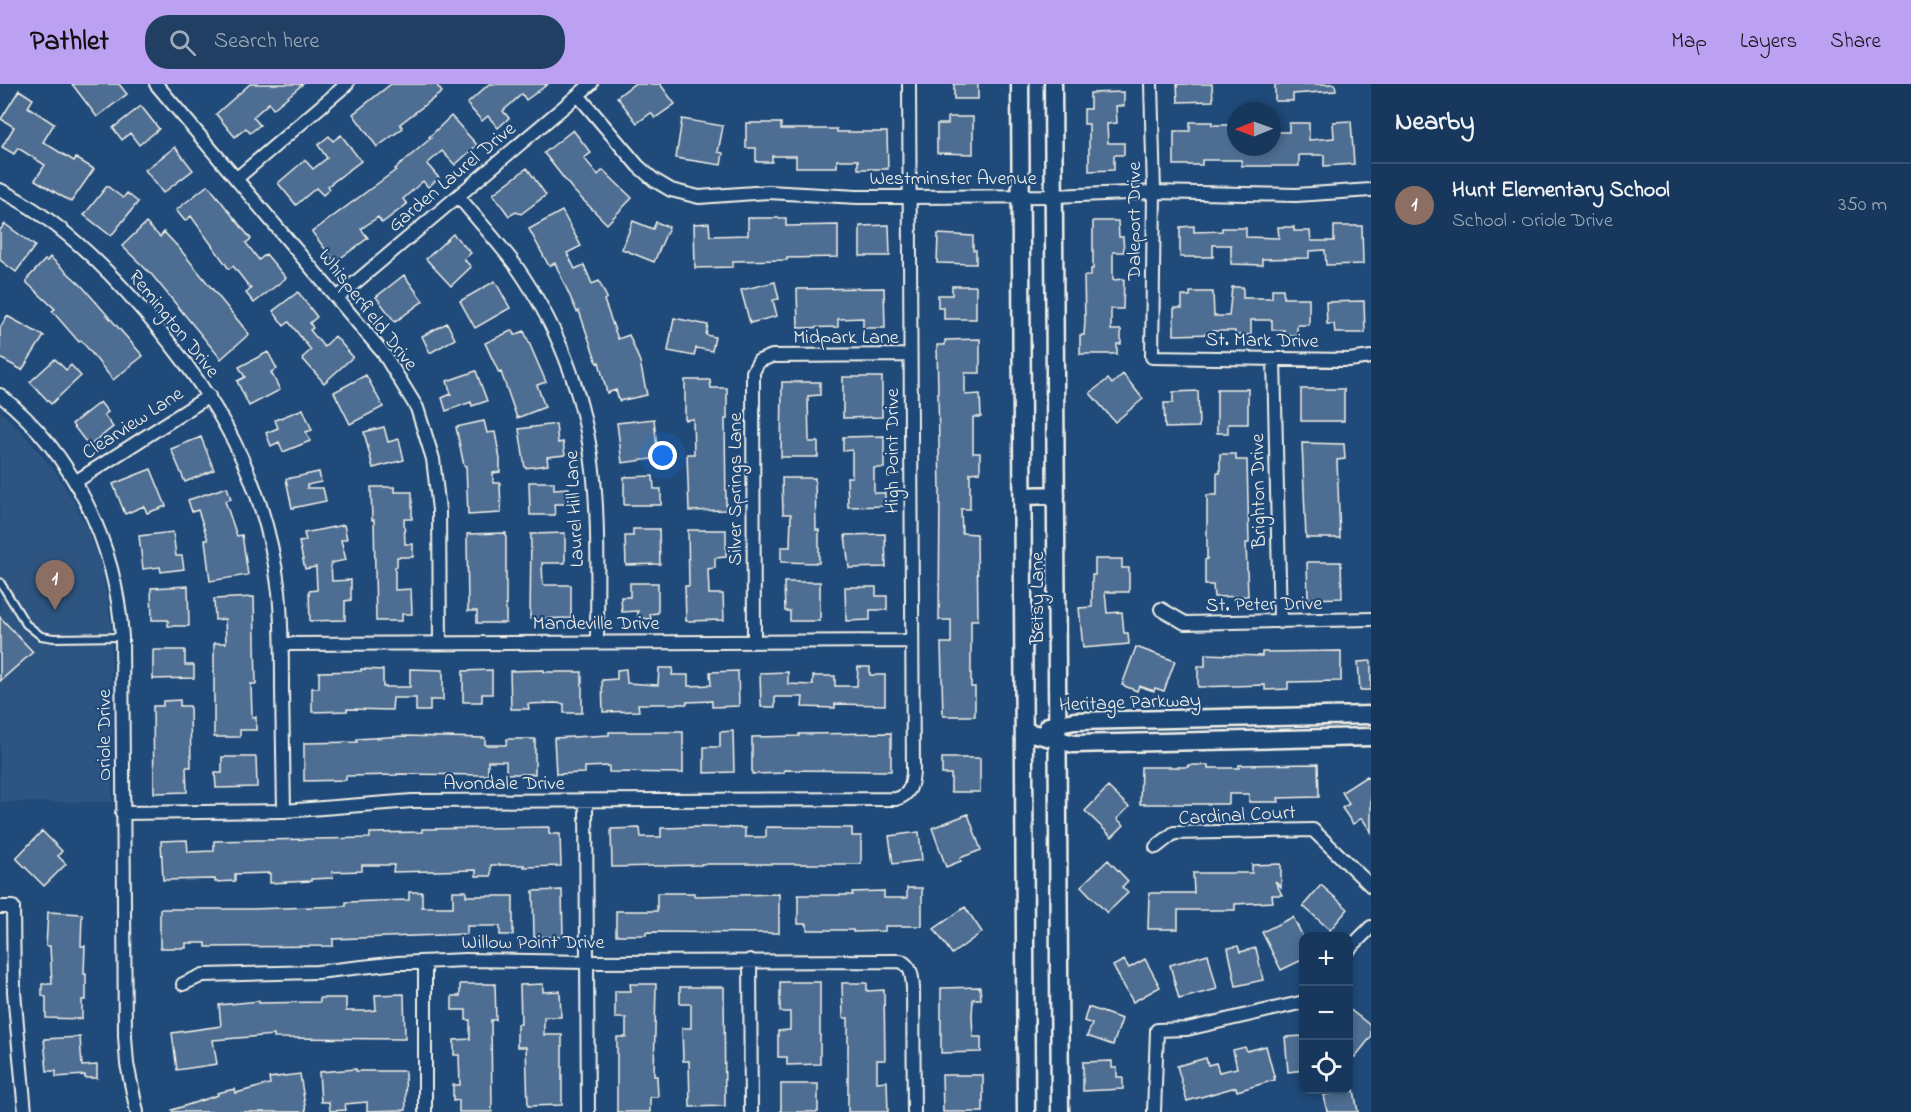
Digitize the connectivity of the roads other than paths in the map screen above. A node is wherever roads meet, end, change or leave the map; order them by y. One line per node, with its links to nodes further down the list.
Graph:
1 (156, 84): 9 (street, Whisperfield Drive)
2 (347, 84): 9 (street)
3 (591, 84): 8 (street, Garden Laurel Drive)
4 (909, 84): 16 (street, High Point Drive)
5 (1020, 84): 14 (main road, Betsy Lane)
6 (1053, 84): 15 (main road, Betsy Lane)
7 (1151, 84): 12 (street, Daleport Drive)
8 (578, 94): 13 (street, Garden Laurel Drive); 16 (street, Westminster Avenue)
9 (236, 179): 17 (street, Whisperfield Drive)
10 (0, 190): 24 (street, Remington Drive)
11 (1371, 190): 12 (street, Westminster Avenue)
12 (1154, 192): 15 (street, Westminster Avenue); 20 (street, Daleport Drive)
13 (458, 196): 17 (street, Garden Laurel Drive); 33 (street, Laurel Hill Lane)
14 (1020, 196): 15 (street, Westminster Avenue); 16 (street, Westminster Avenue); 27 (main road, Betsy Lane)
15 (1054, 196): 26 (main road, Betsy Lane)
16 (910, 197): 18 (street, High Point Drive)
17 (337, 298): 35 (street, Whisperfield Drive)
18 (910, 355): 19 (street, Midpark Lane); 34 (street, High Point Drive)
19 (781, 356): 36 (street, Silver Springs Lane)
20 (1152, 357): 22 (street, St. Mark Drive)
21 (1371, 357): 22 (street, St. Mark Drive)
22 (1274, 359): 31 (street, Brighton Drive)
23 (0, 395): 25 (street, Oriole Drive)
24 (209, 396): 25 (street, Clearview Lane); 37 (street, Remington Drive)
25 (75, 482): 32 (street, Oriole Drive)
26 (1056, 495): 27 (main road); 40 (main road, Betsy Lane)
27 (1023, 496): 39 (main road, Betsy Lane)
28 (0, 582): 32 (lane)
29 (1161, 609): 31 (street, St. Peter Drive)
30 (1371, 619): 31 (street, St. Peter Drive)
31 (1280, 622)
32 (122, 637): 45 (street, Oriole Drive)
33 (597, 641): 35 (street, Mandeville Drive); 36 (street, Mandeville Drive)
34 (911, 641): 36 (street, Mandeville Drive); 42 (street, High Point Drive)
35 (440, 642): 37 (street, Mandeville Drive)
36 (754, 642)
37 (282, 644): 44 (street, Remington Drive)
38 (1371, 715): 40 (main road, Heritage Parkway)
39 (1024, 731): 40 (main road, Heritage Parkway); 62 (main road, Betsy Lane)
40 (1058, 731): 41 (main road, Heritage Parkway); 63 (main road, Betsy Lane)
41 (1371, 737)
42 (885, 799): 43 (street, Avondale Drive)
43 (586, 802): 44 (street, Avondale Drive); 53 (street)
44 (284, 811): 45 (street, Avondale Drive)
45 (122, 813): 57 (street, Oriole Drive)
46 (1156, 847): 47 (street, Cardinal Court)
47 (1371, 886)
48 (0, 907): 56 (street)
49 (1371, 927): 50 (street)
50 (1353, 945)
51 (750, 960): 53 (street, Willow Point Drive); 60 (street); 61 (street, Willow Point Drive)
52 (425, 962): 53 (street, Willow Point Drive); 54 (street, Willow Point Drive); 58 (street)
53 (587, 962): 59 (street)
54 (183, 984)
55 (1299, 1003): 64 (street)
56 (25, 1112)
57 (137, 1112)
58 (425, 1112)
59 (588, 1112)
60 (751, 1112)
61 (914, 1112)
62 (1026, 1112)
63 (1060, 1112)
64 (1154, 1112)

